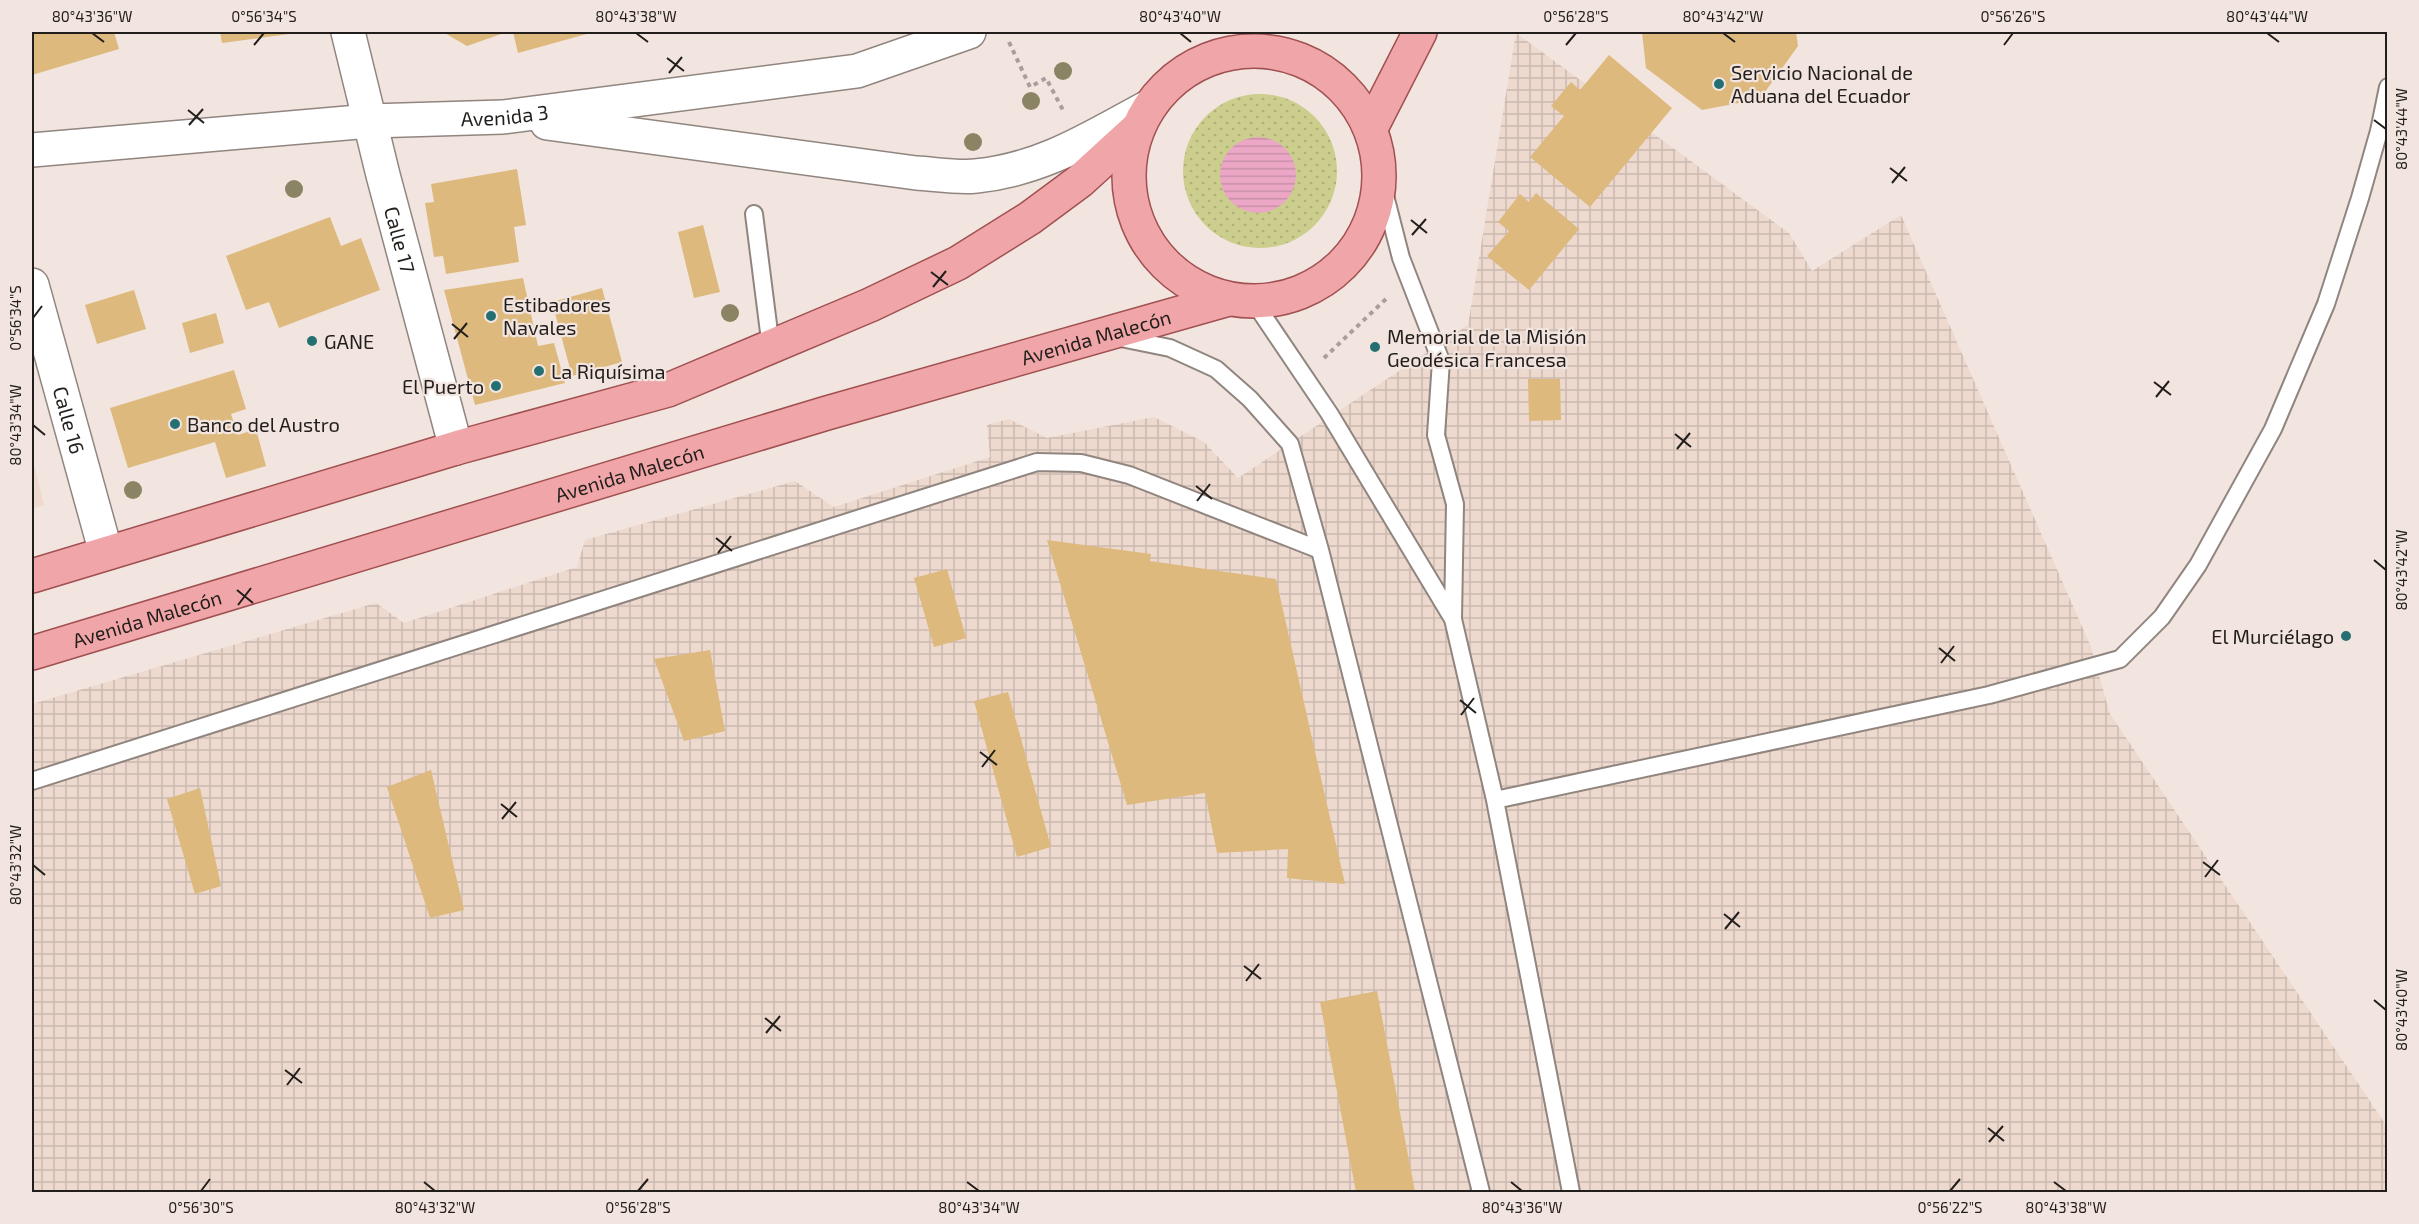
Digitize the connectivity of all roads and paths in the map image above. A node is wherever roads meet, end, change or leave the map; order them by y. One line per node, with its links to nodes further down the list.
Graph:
1 (348, 32): 11 (street, Calle 17)
2 (969, 32): 8 (street, Avenida 3)
3 (1241, 32): 6 (main road)
4 (1420, 32): 12 (main road)
5 (1009, 42): 10 (path)
6 (1207, 59): 9 (main road); 12 (main road, Avenida Malecón)
7 (2388, 87): 29 (lane)
8 (503, 117): 9 (street); 11 (street, Avenida 3)
9 (1144, 117): 18 (main road); 20 (main road)
10 (1067, 118)
11 (370, 121): 13 (street, Avenida 3); 22 (street, Calle 17)
12 (1371, 128): 14 (main road, Avenida Malecón)
13 (32, 150)
14 (1380, 176): 16 (lane); 18 (main road, Avenida Malecón)
15 (754, 214): 20 (lane)
16 (1409, 279): 21 (path); 26 (lane)
17 (32, 285): 24 (street, Calle 16)
18 (1241, 301): 19 (main road, Avenida Malecón); 21 (lane)
19 (1104, 334): 23 (lane); 27 (main road, Avenida Malecón)
20 (771, 348): 22 (main road)
21 (1304, 376): 26 (lane)
22 (456, 448): 24 (main road)
23 (1320, 550): 28 (lane); 30 (lane)
24 (106, 553): 25 (main road)
25 (32, 576)
26 (1453, 620): 29 (lane)
27 (32, 653)
28 (32, 781)
29 (1495, 800): 31 (lane)
30 (1481, 1192)
31 (1571, 1192)

